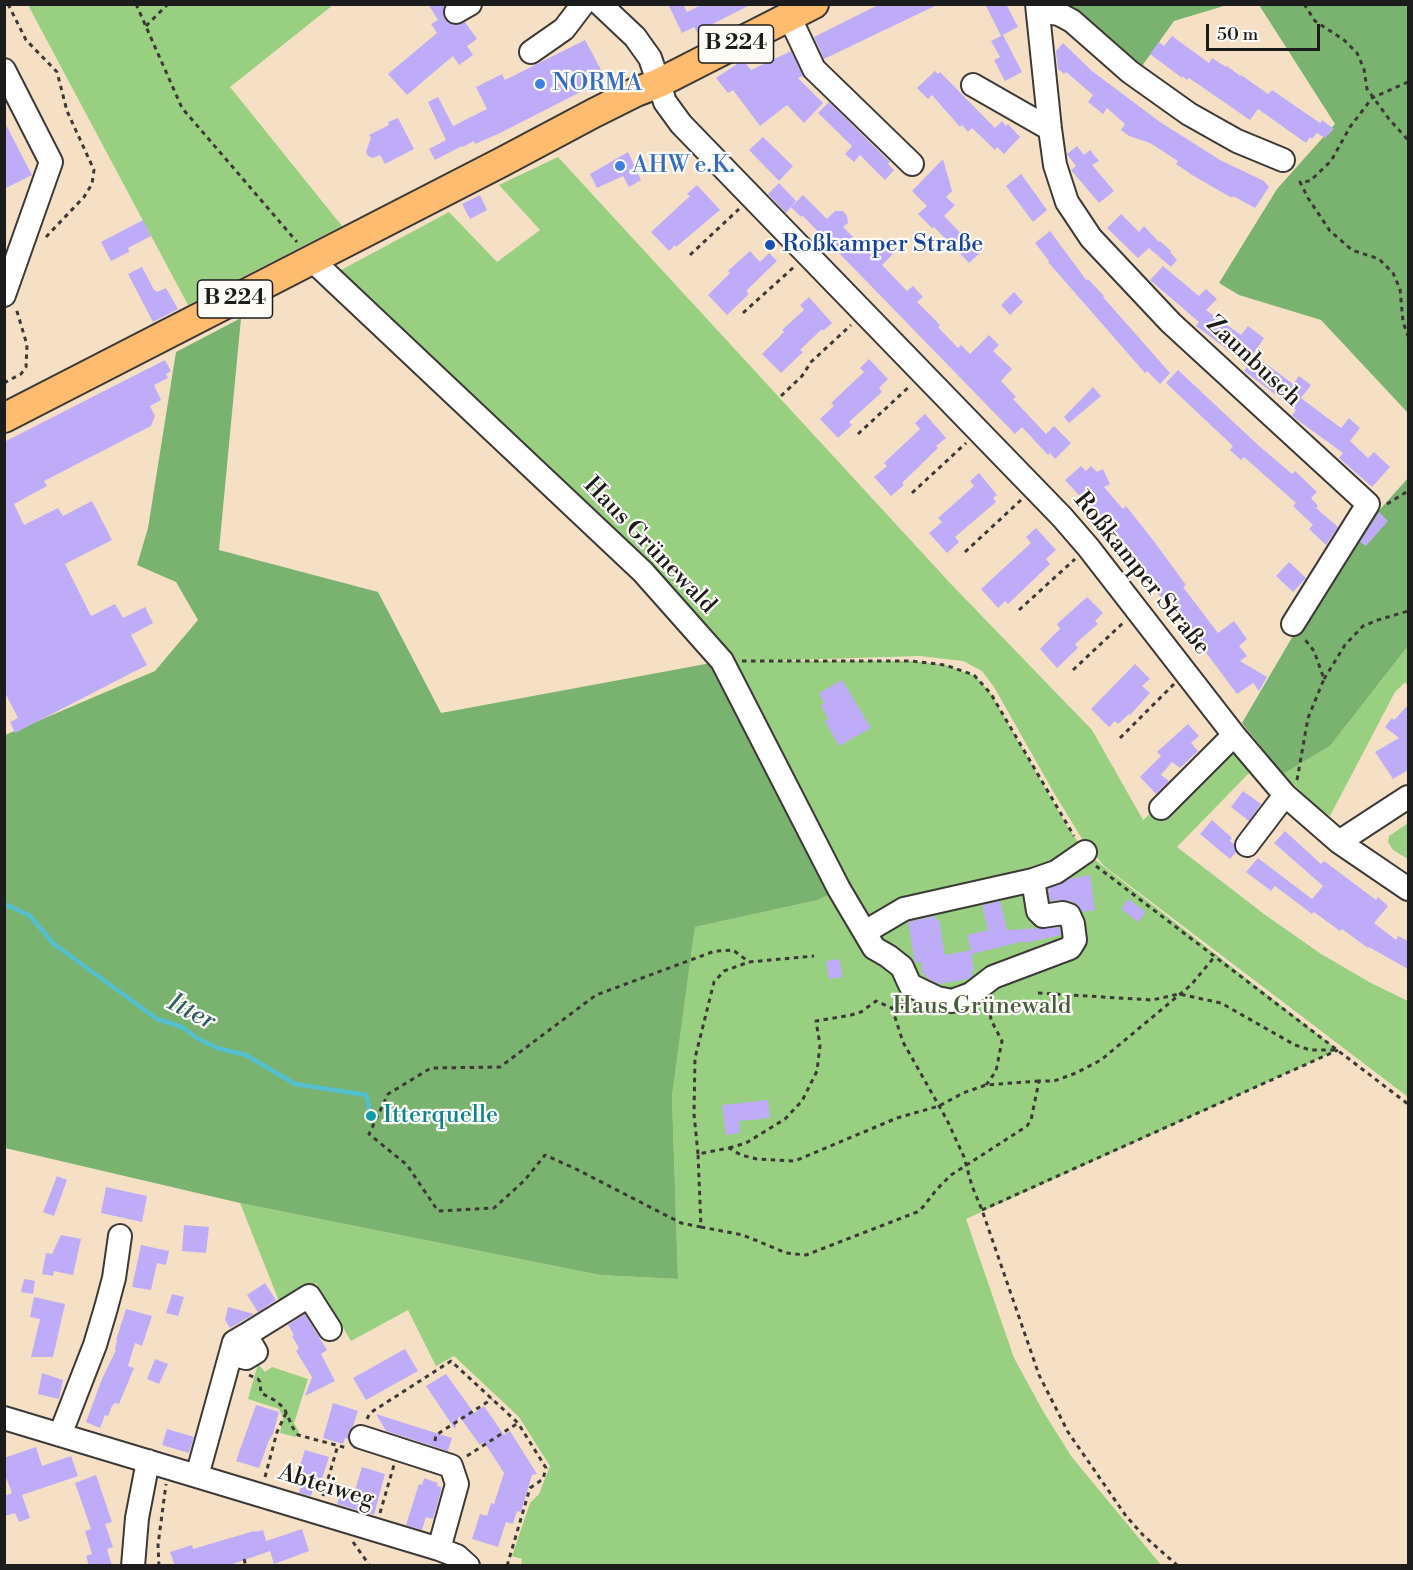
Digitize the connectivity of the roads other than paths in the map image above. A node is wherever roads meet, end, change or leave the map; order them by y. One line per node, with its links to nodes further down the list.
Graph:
1 (582, 4): 5 (street)
2 (600, 4): 7 (street, Roßkamper Straße)
3 (1038, 8): 9 (street, Zaunbusch); 10 (street, Zaunbusch)
4 (801, 10): 7 (main road, B 224); 11 (street)
5 (531, 52)
6 (4, 70): 13 (street)
7 (659, 84): 12 (main road, B 224); 16 (street, Roßkamper Straße)
8 (973, 85): 9 (street)
9 (1050, 129): 15 (street, Zaunbusch)
10 (1283, 160)
11 (912, 164)
12 (312, 260): 14 (main road, B 224); 25 (street, Haus Grünewald)
13 (10, 300)
14 (4, 418)
15 (1293, 624)
16 (1234, 735): 18 (street, Roßkamper Straße); 19 (street)
17 (1408, 797): 20 (street)
18 (1289, 799): 20 (street, Roßkamper Straße); 21 (street)
19 (1161, 808)
20 (1339, 842): 24 (street, Roßkamper Straße)
21 (1247, 845)
22 (1085, 852): 23 (street)
23 (1033, 880): 25 (street); 25 (street, Haus Grünewald)
24 (1408, 888)
25 (865, 932)
26 (120, 1236): 29 (street)
27 (330, 1329): 32 (street)
28 (4, 1419): 29 (street, Abteiweg)
29 (60, 1435): 31 (street, Abteiweg)
30 (361, 1437): 33 (street)
31 (158, 1464): 32 (street, Abteiweg); 34 (street)
32 (197, 1476): 33 (street, Abteiweg)
33 (439, 1549): 35 (street, Abteiweg)
34 (133, 1566)
35 (468, 1566)

